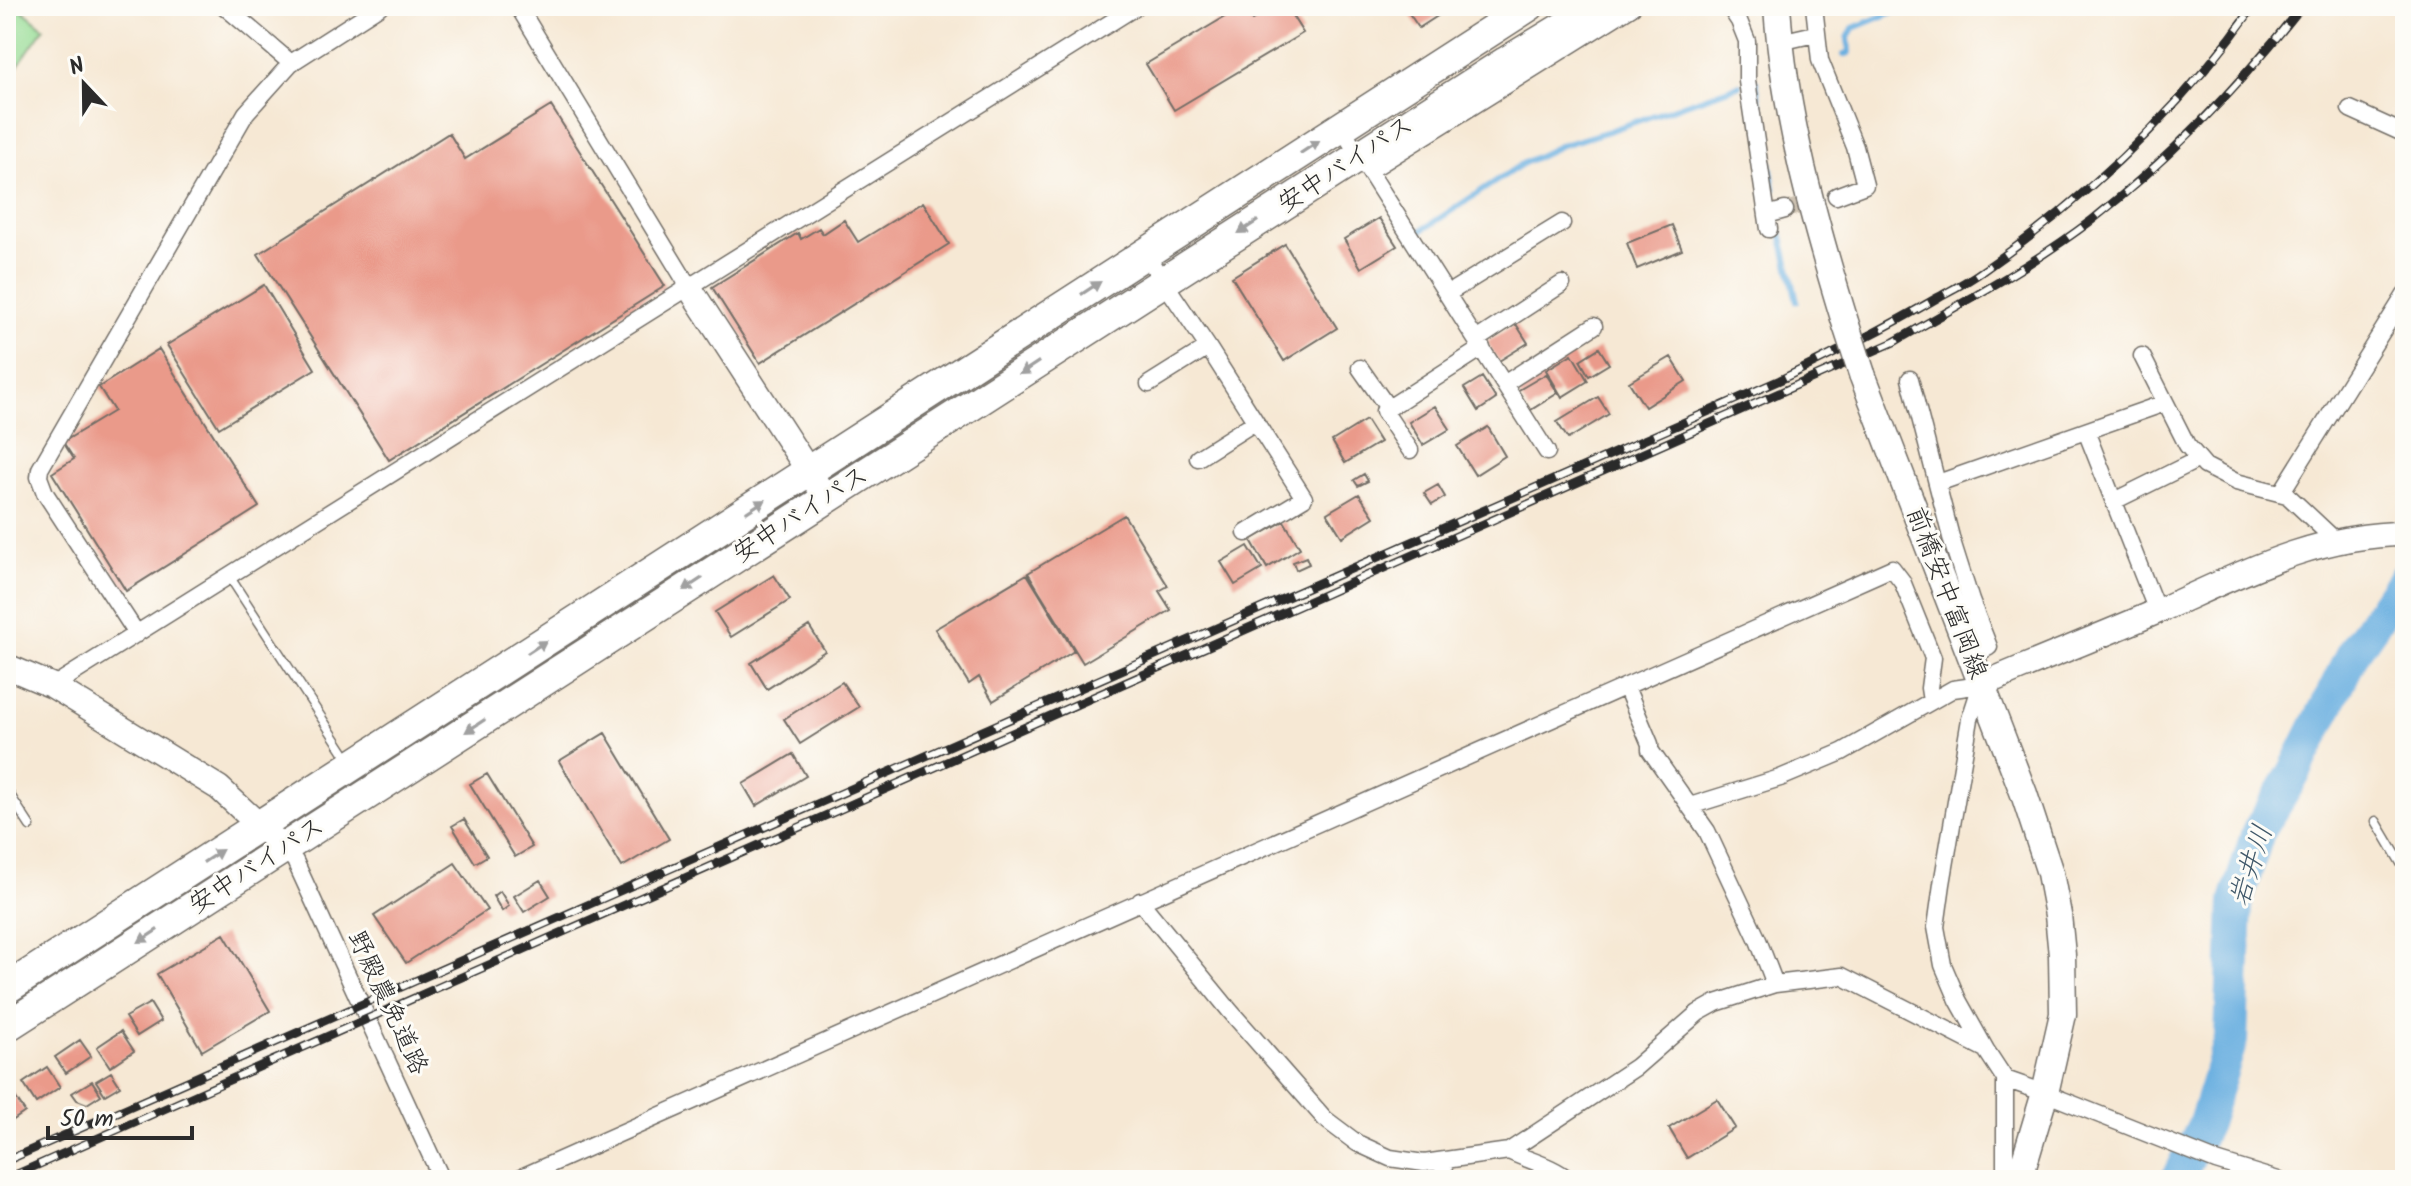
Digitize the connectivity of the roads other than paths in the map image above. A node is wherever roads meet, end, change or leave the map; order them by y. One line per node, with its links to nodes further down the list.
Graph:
1 (224, 6): 13 (street)
2 (380, 6): 13 (street)
3 (518, 6): 24 (street)
4 (1137, 6): 24 (street)
5 (1529, 6): 15 (highway, 安中バイパス)
6 (1598, 6): 17 (highway, 安中バイパス)
7 (1633, 6): 17 (street)
8 (1729, 6): 19 (street)
9 (1777, 6): 12 (main road, 前橋安中富岡線)
10 (1814, 6): 11 (street)
11 (1815, 34): 12 (street); 18 (street)
12 (1780, 42): 54 (main road, 前橋安中富岡線, bridge)
13 (291, 63): 53 (street)
14 (2350, 109): 16 (street)
15 (1341, 127): 17 (street); 21 (highway, 安中バイパス, one-way to 15)
16 (2405, 134)
17 (1364, 164): 22 (highway, 安中バイパス, one-way to 22); 25 (street)
18 (1836, 196)
19 (1785, 210)
20 (1562, 223): 25 (street)
21 (1145, 254): 22 (street); 43 (highway, 安中バイパス, one-way to 21)
22 (1163, 282): 29 (street); 46 (highway, 安中バイパス, one-way to 46)
23 (1562, 284): 28 (street)
24 (689, 287): 43 (street); 51 (street)
25 (1447, 294): 28 (street)
26 (2405, 295): 45 (street)
27 (1594, 326): 34 (street)
28 (1479, 344): 34 (street); 36 (street)
29 (1208, 347): 33 (street); 37 (street)
30 (2142, 356): 35 (street)
31 (1360, 368): 36 (street)
32 (1910, 379): 44 (street)
33 (1149, 384)
34 (1504, 384): 40 (street)
35 (2165, 403): 38 (street); 42 (street)
36 (1388, 408): 39 (street)
37 (1255, 422): 41 (street); 49 (street)
38 (2086, 431): 44 (street); 47 (street)
39 (1410, 450)
40 (1547, 452)
41 (1198, 458)
42 (2199, 459): 45 (street); 47 (street)
43 (808, 472): 46 (street); 60 (highway, 安中バイパス, one-way to 43)
44 (1938, 483): 54 (street)
45 (2281, 493): 50 (street)
46 (826, 498): 66 (highway, 安中バイパス, one-way to 66)
47 (2114, 501): 52 (street)
48 (2402, 529): 50 (street)
49 (1246, 533)
50 (2335, 540): 52 (street)
51 (229, 576): 53 (street); 60 (lane)
52 (2157, 611): 56 (street)
53 (137, 634): 57 (street)
54 (1971, 656): 56 (main road, 前橋安中富岡線)
55 (6, 666): 57 (street)
56 (1981, 685): 59 (street); 72 (street); 74 (main road, 前橋安中富岡線)
57 (53, 686): 65 (street)
58 (1626, 687): 59 (street); 62 (street); 68 (street)
59 (1931, 701): 62 (street)
60 (353, 766): 65 (highway, 安中バイパス)
61 (6, 789): 64 (lane)
62 (1690, 806): 69 (street)
63 (2376, 821): 67 (lane)
64 (30, 826)
65 (260, 826): 66 (street); 70 (highway, 安中バイパス, one-way to 65)
66 (285, 849): 71 (highway, 安中バイパス, one-way to 71); 77 (street, 野殿農免道路)
67 (2405, 870)
68 (1140, 901): 76 (street); 78 (street)
69 (1775, 984): 72 (street); 75 (street)
70 (6, 989)
71 (6, 1027)
72 (1986, 1050): 73 (street)
73 (2005, 1079): 74 (street); 81 (street)
74 (2045, 1093): 82 (main road, 前橋安中富岡線); 83 (street)
75 (1509, 1151): 76 (street); 80 (street)
76 (1445, 1160): 79 (street)
77 (442, 1180)
78 (515, 1180)
79 (1442, 1180)
80 (1569, 1180)
81 (2005, 1180)
82 (2019, 1180)
83 (2278, 1180)

